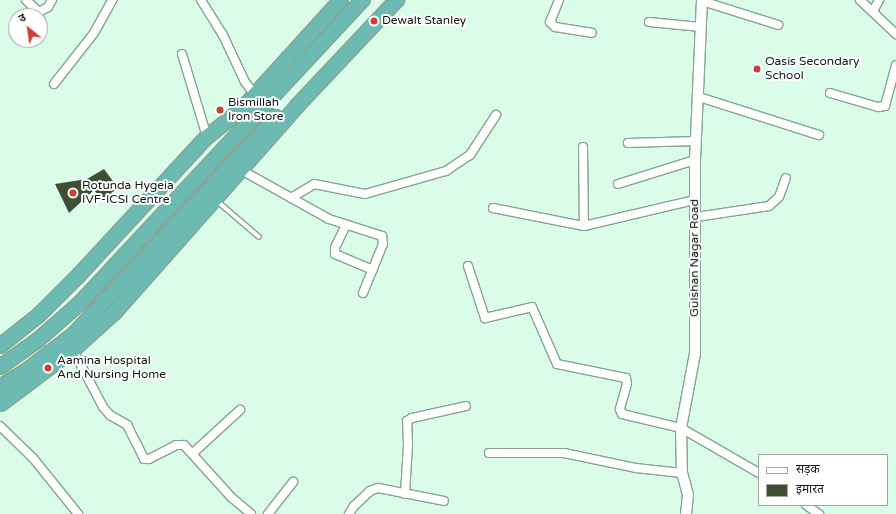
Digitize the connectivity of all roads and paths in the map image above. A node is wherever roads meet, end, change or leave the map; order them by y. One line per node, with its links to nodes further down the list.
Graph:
1 (26, 0): 2 (street)
2 (52, 0)
3 (112, 0): 21 (street)
4 (201, 0): 23 (street)
5 (342, 0): 23 (highway)
6 (363, 0): 25 (highway)
7 (384, 0): 37 (highway)
8 (397, 0): 34 (highway)
9 (559, 0): 17 (street)
10 (860, 0): 13 (street)
11 (879, 0): 13 (street)
12 (702, 1): 15 (street); 16 (street, Gulshan Nagar Road)
13 (873, 11): 18 (street)
14 (649, 22): 16 (street)
15 (778, 25)
16 (701, 27): 24 (street, Gulshan Nagar Road)
17 (592, 33)
18 (896, 34)
19 (182, 54): 29 (street)
20 (896, 65): 22 (street)
21 (54, 84)
22 (830, 93)
23 (255, 95): 26 (highway)
24 (700, 97): 28 (street); 30 (street, Gulshan Nagar Road)
25 (267, 104): 26 (highway); 50 (highway)
26 (242, 109): 29 (highway)
27 (496, 115): 38 (street)
28 (819, 135)
29 (208, 137): 48 (highway)
30 (696, 141): 31 (street); 33 (street, Gulshan Nagar Road)
31 (628, 143)
32 (583, 147): 43 (street)
33 (695, 160): 36 (street); 39 (street, Gulshan Nagar Road)
34 (243, 171): 37 (highway); 38 (street)
35 (786, 178): 41 (street)
36 (618, 184)
37 (211, 197): 44 (lane); 49 (highway); 51 (highway)
38 (291, 198): 42 (street)
39 (695, 200): 41 (street, Gulshan Nagar Road); 43 (street)
40 (493, 208): 43 (street)
41 (696, 217): 57 (street, Gulshan Nagar Road)
42 (346, 225): 46 (street); 46 (street)
43 (584, 226)
44 (259, 237)
45 (468, 266): 57 (street)
46 (373, 270): 47 (street)
47 (363, 293)
48 (0, 346)
49 (73, 350): 53 (highway); 58 (street)
50 (0, 367)
51 (16, 377): 52 (highway); 53 (highway)
52 (0, 387)
53 (0, 404)
54 (466, 406): 63 (street)
55 (240, 410): 58 (street)
56 (0, 426): 66 (street)
57 (681, 428): 60 (street); 61 (street, Gulshan Nagar Road)
58 (193, 453): 67 (street)
59 (489, 453): 61 (street)
60 (758, 472)
61 (682, 473): 70 (street, Gulshan Nagar Road)
62 (293, 482): 68 (street)
63 (405, 494): 64 (street); 69 (street)
64 (444, 501)
65 (807, 506): 71 (street)
66 (78, 514)
67 (251, 514)
68 (268, 514)
69 (349, 514)
70 (686, 514)
71 (819, 514)

